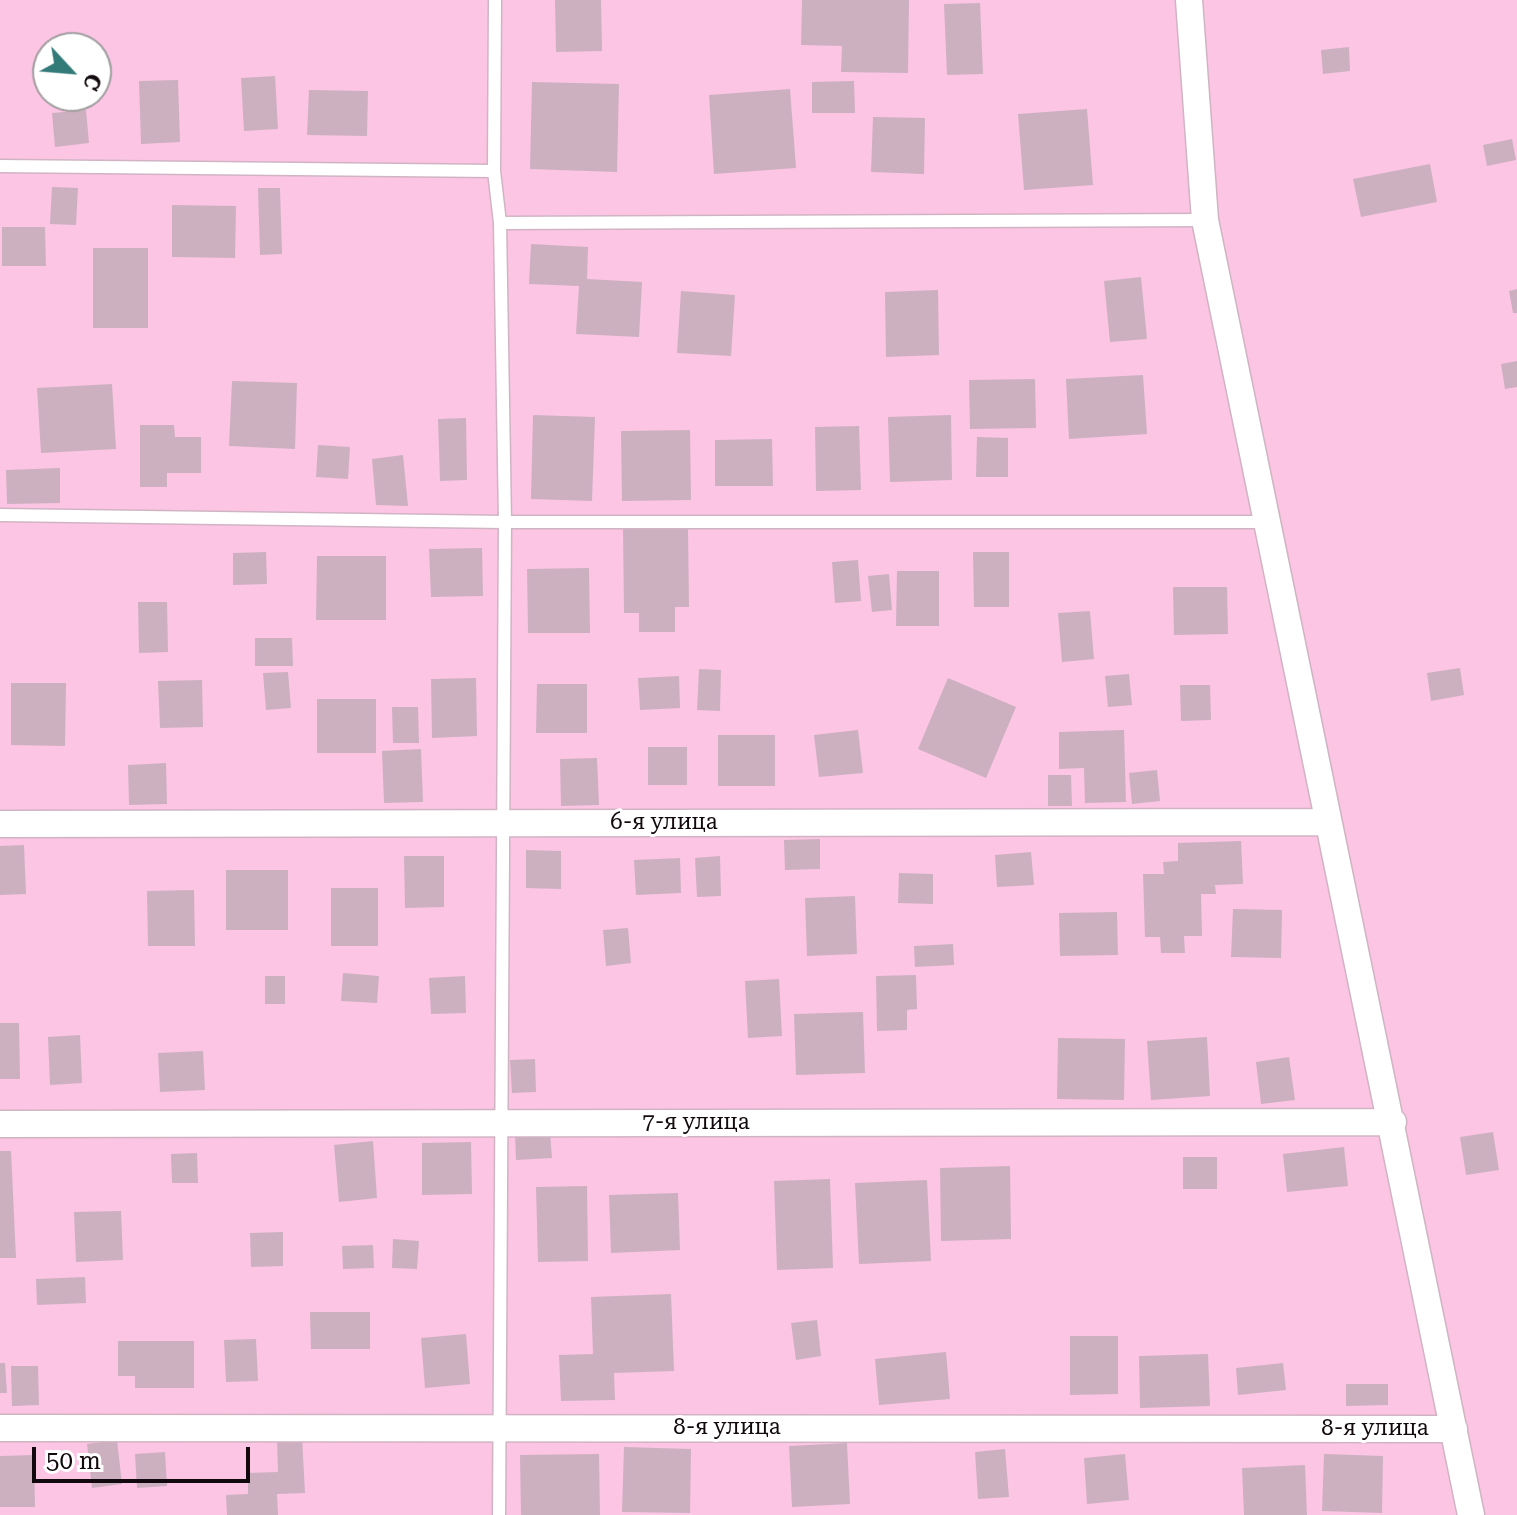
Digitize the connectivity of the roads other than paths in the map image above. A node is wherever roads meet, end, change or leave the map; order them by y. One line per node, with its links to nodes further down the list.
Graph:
1 (495, 0): 4 (lane)
2 (1189, 0): 5 (street)
3 (0, 166): 4 (lane)
4 (494, 171): 6 (lane)
5 (1205, 220): 6 (lane); 9 (street)
6 (500, 223): 8 (lane)
7 (0, 515): 8 (lane)
8 (505, 522): 9 (lane); 11 (lane)
9 (1268, 522): 10 (street)
10 (1328, 822): 11 (street, 6-я улица); 13 (street)
11 (503, 823): 12 (street, 6-я улица); 14 (lane)
12 (0, 824)
13 (1393, 1122): 14 (street, 7-я улица); 18 (street)
14 (501, 1123): 15 (street, 7-я улица); 17 (lane)
15 (0, 1124)
16 (0, 1428): 17 (street, 8-я улица)
17 (499, 1428): 18 (street, 8-я улица); 19 (lane)
18 (1454, 1429): 20 (street)
19 (499, 1515)
20 (1471, 1515)

